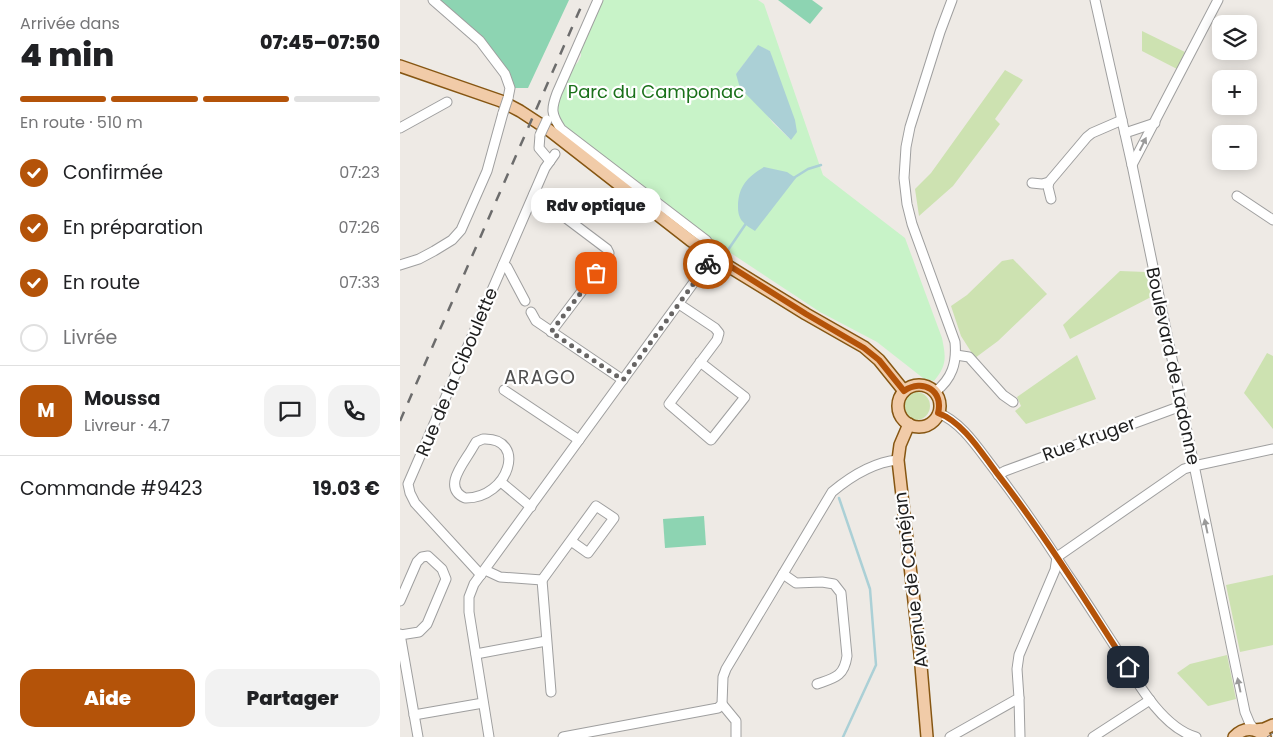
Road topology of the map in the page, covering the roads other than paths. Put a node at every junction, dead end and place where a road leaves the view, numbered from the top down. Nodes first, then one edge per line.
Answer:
1 (433, 0) edge
2 (598, 0) edge
3 (952, 0) edge
4 (1095, 0) edge
5 (1218, 0) edge
6 (400, 66) edge
7 (447, 102) dead end
8 (550, 118) junction
9 (1122, 120) junction
10 (1155, 123) junction
11 (400, 128) edge
12 (1125, 133) junction
13 (1132, 165) junction
14 (1049, 182) junction
15 (1032, 183) dead end
16 (534, 194) junction
17 (1236, 196) dead end
18 (1052, 199) dead end
19 (1273, 220) edge
20 (714, 256) junction
21 (400, 265) edge
22 (503, 265) junction
23 (525, 301) dead end
24 (679, 304) junction
25 (531, 312) dead end
26 (551, 332) junction
27 (956, 355) junction
28 (700, 362) junction
29 (623, 380) junction
30 (504, 390) dead end
31 (904, 391) junction
32 (935, 392) junction
33 (1013, 402) dead end
34 (1181, 406) junction
35 (938, 413) junction
36 (909, 424) junction
37 (579, 440) junction
38 (1273, 449) edge
39 (898, 460) junction
40 (1194, 466) junction
41 (998, 475) junction
42 (501, 482) junction
43 (530, 507) junction
44 (571, 541) junction
45 (1057, 557) junction
46 (483, 572) junction
47 (783, 574) junction
48 (542, 580) junction
49 (400, 601) edge
50 (400, 635) edge
51 (546, 641) junction
52 (476, 654) junction
53 (817, 684) dead end
54 (550, 692) dead end
55 (1019, 698) junction
56 (1150, 700) junction
57 (483, 702) junction
58 (722, 704) junction
59 (414, 715) junction
60 (1273, 725) edge
61 (1255, 730) junction
62 (1232, 736) edge
63 (418, 737) edge
64 (489, 737) edge
65 (563, 737) edge
66 (736, 737) edge
67 (927, 737) edge
68 (950, 737) edge
69 (1020, 737) edge
70 (1093, 737) edge
71 (1196, 737) edge
72 (1265, 737) edge

1 - 21 street, bridge
2 - 8 street
3 - 27 street
4 - 9 street, Boulevard de Ladonne
5 - 10 street
6 - 20 main road
7 - 11 street
8 - 16 street, Rue de la Ciboulette, bridge
8 - 20 street
9 - 12 street, Boulevard de Ladonne
9 - 14 street
10 - 12 street
13 -> 10 street
12 - 13 street, Boulevard de Ladonne
13 - 34 street, Boulevard de Ladonne
14 - 15 street
14 - 18 street
16 - 22 street, Rue de la Ciboulette
16 - 26 street
17 - 19 street
20 - 24 street
20 - 31 main road
22 - 23 street
22 - 46 street, Rue de la Ciboulette
24 - 28 street
24 - 29 street
25 - 26 street
26 - 29 street
27 - 32 street
27 - 33 street
28 - 28 street
29 - 37 street
30 - 37 street
31 - 32 main road
31 - 36 main road
32 - 35 main road
34 - 40 street, Boulevard de Ladonne
34 - 41 street, Rue Kruger
35 - 36 main road
35 - 41 street
36 - 39 main road, Avenue de Canéjan
37 - 43 street
38 - 40 street
39 - 47 street
39 - 67 main road, Avenue de Canéjan
40 - 45 street
61 -> 40 street, Boulevard de Ladonne
41 - 45 street
42 - 42 street
42 - 43 street
43 - 46 street
44 - 44 street
44 - 48 street
45 - 55 street
45 - 56 street
46 - 48 street
46 - 52 street
47 - 53 street
47 - 58 street
48 - 51 street
49 - 50 street
50 - 59 street
51 - 52 street
51 - 54 street
52 - 57 street
55 - 68 street
55 - 69 street
56 - 70 street
56 - 71 street
57 - 59 street
57 - 64 street
58 - 65 street
58 - 66 street
59 - 63 street
60 - 61 main road
61 - 62 main road
61 - 72 main road

